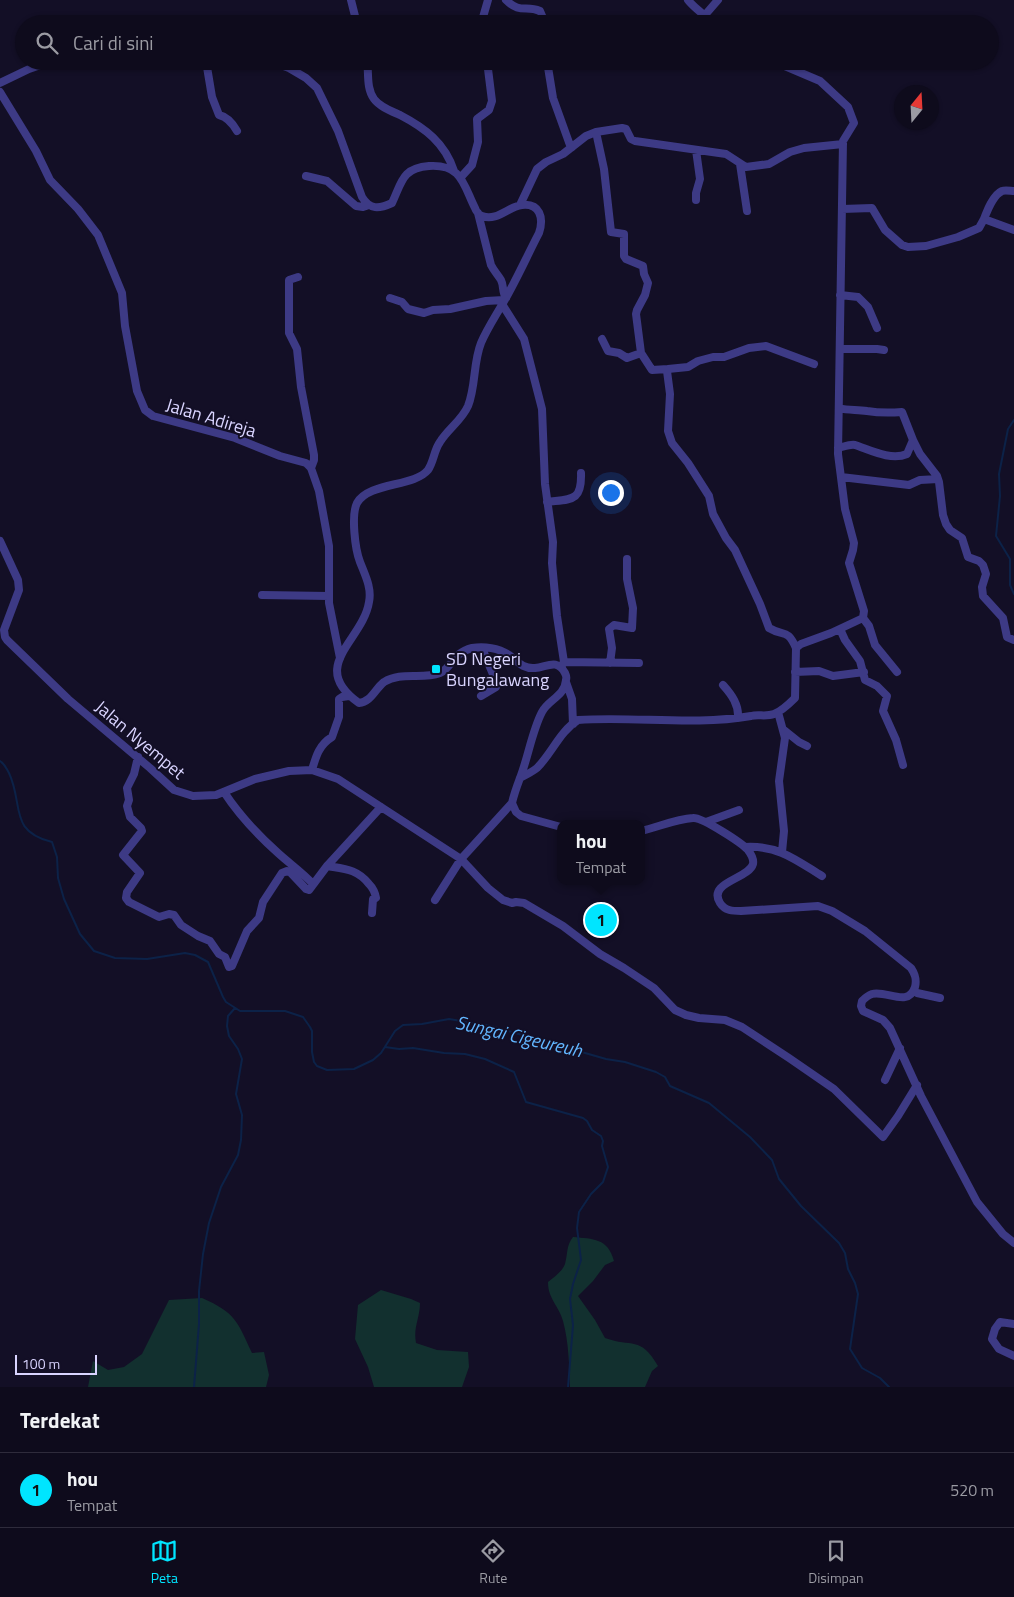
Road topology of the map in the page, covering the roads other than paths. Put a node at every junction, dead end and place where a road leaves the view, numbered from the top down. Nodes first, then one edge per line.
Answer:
1 (351, 0) edge
2 (488, 0) edge
3 (506, 0) edge
4 (688, 0) edge
5 (718, 0) edge
6 (355, 15) edge
7 (484, 15) edge
8 (541, 15) edge
9 (705, 15) joint
10 (27, 70) edge
11 (208, 70) edge
12 (292, 70) edge
13 (367, 70) edge
14 (487, 70) edge
15 (548, 70) edge
16 (794, 70) edge
17 (0, 83) edge
18 (0, 92) edge
19 (237, 132) dead end
20 (596, 132) junction
21 (843, 144) junction
22 (570, 148) junction
23 (696, 150) junction
24 (740, 164) junction
25 (454, 171) junction
26 (306, 176) dead end
27 (461, 177) junction
28 (1014, 191) edge
29 (696, 200) dead end
30 (369, 205) junction
31 (520, 205) junction
32 (842, 209) junction
33 (747, 211) dead end
34 (478, 213) junction
35 (984, 219) junction
36 (1014, 230) edge
37 (298, 277) dead end
38 (840, 295) junction
39 (390, 298) dead end
40 (504, 301) junction
41 (877, 328) dead end
42 (602, 339) dead end
43 (840, 349) junction
44 (884, 350) dead end
45 (641, 353) junction
46 (814, 364) dead end
47 (668, 369) junction
48 (839, 408) junction
49 (913, 440) junction
50 (838, 448) junction
51 (311, 468) junction
52 (581, 474) dead end
53 (841, 477) junction
54 (938, 479) junction
55 (548, 502) junction
56 (0, 541) edge
57 (627, 559) dead end
58 (262, 595) dead end
59 (329, 596) junction
60 (862, 618) junction
61 (840, 628) junction
62 (1014, 640) edge
63 (482, 648) junction
64 (796, 648) junction
65 (340, 658) junction
66 (610, 663) junction
67 (639, 663) dead end
68 (563, 664) junction
69 (795, 672) junction
70 (864, 672) junction
71 (897, 672) dead end
72 (566, 682) junction
73 (723, 685) dead end
74 (349, 696) junction
75 (481, 696) dead end
76 (778, 712) junction
77 (738, 718) junction
78 (573, 724) junction
79 (784, 730) junction
80 (807, 746) dead end
81 (138, 757) junction
82 (903, 765) dead end
83 (312, 770) junction
84 (520, 778) junction
85 (224, 792) junction
86 (512, 803) junction
87 (381, 807) junction
88 (739, 810) dead end
89 (706, 822) junction
90 (557, 826) edge
91 (645, 830) edge
92 (745, 847) junction
93 (782, 852) junction
94 (461, 859) junction
95 (327, 866) junction
96 (822, 876) dead end
97 (313, 884) junction
98 (435, 900) dead end
99 (372, 913) dead end
100 (914, 990) junction
101 (940, 998) dead end
102 (900, 1048) junction
103 (885, 1080) dead end
104 (917, 1085) junction
105 (1014, 1243) edge
106 (1014, 1324) edge
107 (1014, 1356) edge

1 - 6 street
2 - 7 street
3 - 8 street
4 - 9 street
5 - 9 street
10 - 17 street
11 - 19 street
12 - 30 street
13 - 25 street
14 - 27 street
15 - 22 street
16 - 21 street
18 - 51 street, Jalan Adireja
20 - 22 street
20 - 23 street
20 - 45 street
21 - 24 street
21 - 32 street
22 - 31 street
23 - 24 street
23 - 29 street
24 - 33 street
25 - 27 street
25 - 30 street
26 - 30 street
27 - 34 street
28 - 35 street
31 - 34 street
31 - 40 street
32 - 35 street
32 - 38 street
34 - 40 street
35 - 36 street
37 - 51 street
38 - 41 street
38 - 43 street
39 - 40 street
40 - 55 street
40 - 65 street
42 - 45 street
43 - 44 street
43 - 48 street
45 - 47 street
46 - 47 street
47 - 64 street
48 - 49 street
48 - 50 street
49 - 50 street
49 - 54 street
50 - 53 street
51 - 59 street
52 - 55 street
53 - 54 street
53 - 60 street
54 - 62 street
55 - 68 street
56 - 81 street, Jalan Nyempet
57 - 66 street
58 - 59 street
59 - 65 street
60 - 61 street
60 - 71 street
61 - 64 street
61 - 70 street
63 - 68 street
63 - 74 street
63 - 75 street
64 - 69 street
65 - 74 street
66 - 67 street
66 - 68 street
68 - 72 street
69 - 70 street
69 - 76 street
70 - 82 street
72 - 78 street
72 - 84 street
73 - 77 street
74 - 83 street
76 - 77 street
76 - 79 street
77 - 78 street
78 - 84 street
79 - 80 street
79 - 93 street
81 - 85 street, Jalan Nyempet
81 - 97 street
83 - 85 street, Jalan Nyempet
83 - 87 street, Jalan Nyempet
84 - 86 street
85 - 97 street
86 - 90 street
86 - 94 street
87 - 94 street, Jalan Nyempet
87 - 95 street
88 - 89 street
89 - 91 street
89 - 92 street
92 - 93 street
92 - 100 street
93 - 96 street
94 - 98 street
94 - 104 street, Jalan Nyempet
95 - 97 street
95 - 99 street
100 - 101 street
100 - 102 street
102 - 103 street
102 - 104 street
104 - 105 street
106 - 107 street

